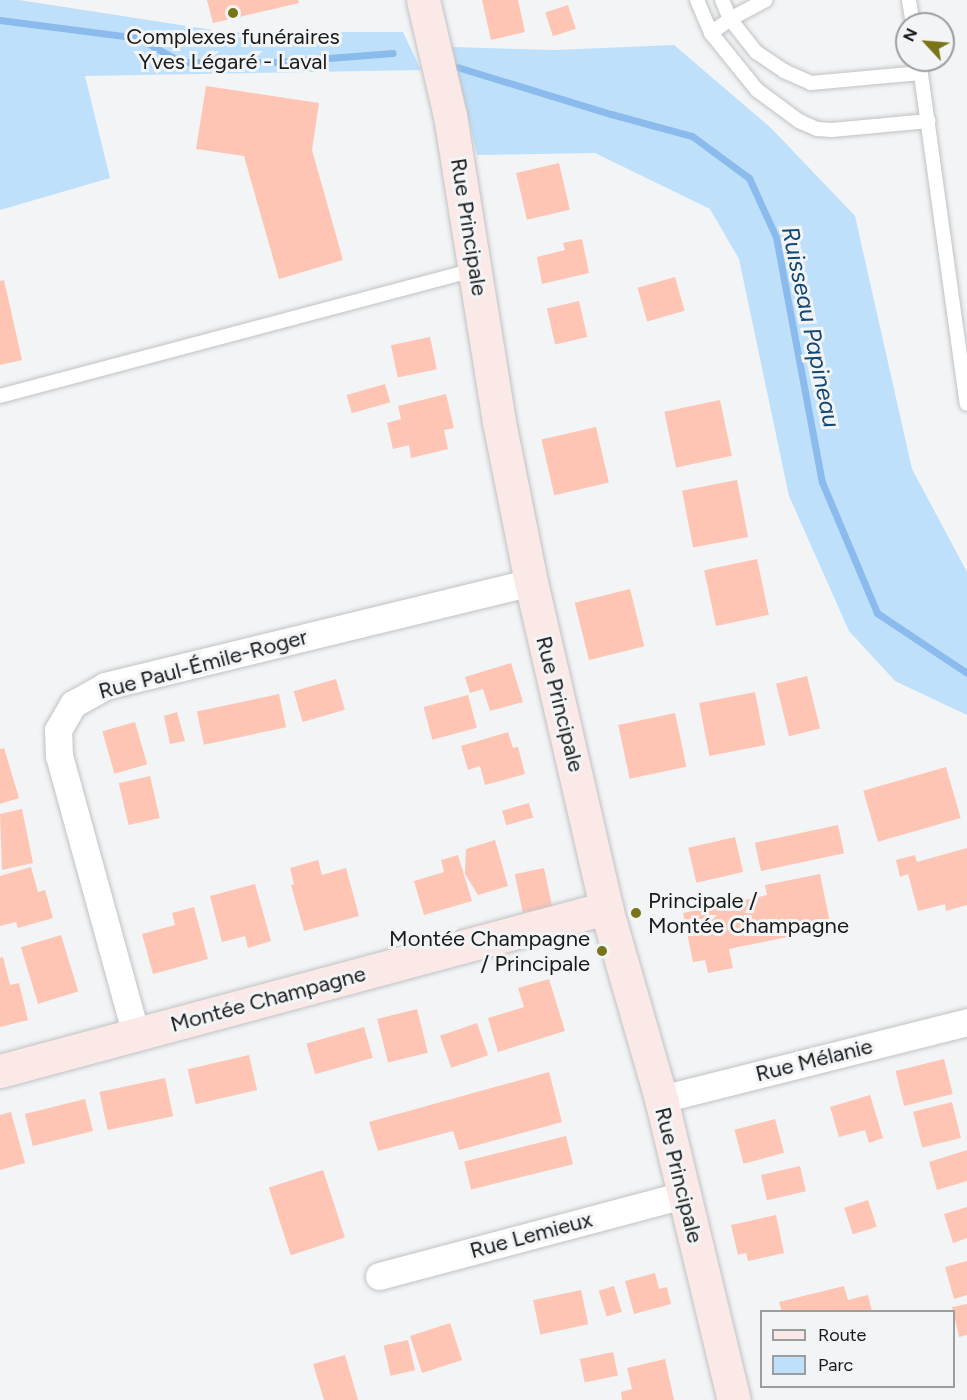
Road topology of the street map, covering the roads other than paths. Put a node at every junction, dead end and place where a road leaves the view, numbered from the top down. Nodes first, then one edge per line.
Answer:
1 (423, 0) edge
2 (697, 0) edge
3 (722, 0) edge
4 (765, 0) edge
5 (730, 19) junction
6 (711, 33) junction
7 (895, 71) edge
8 (921, 72) edge
9 (929, 121) junction
10 (476, 269) junction
11 (0, 396) edge
12 (967, 404) edge
13 (531, 582) junction
14 (606, 908) junction
15 (967, 1022) edge
16 (136, 1035) junction
17 (0, 1071) edge
18 (661, 1098) junction
19 (684, 1195) junction
20 (379, 1276) dead end
21 (734, 1400) edge

1 - 10 street, Rue Principale
2 - 6 lane
3 - 5 lane
4 - 5 lane
5 - 6 lane
5 - 7 lane
6 - 9 lane
8 - 9 lane
9 - 12 lane
10 - 11 lane
10 - 13 street, Rue Principale
13 - 14 street, Rue Principale
13 - 16 street, Rue Paul-Émile-Roger
14 - 16 street, Montée Champagne
14 - 18 street, Rue Principale
15 - 18 street, Rue Mélanie
16 - 17 street, Montée Champagne
18 - 19 street, Rue Principale
19 - 20 street, Rue Lemieux
19 - 21 street, Rue Principale

